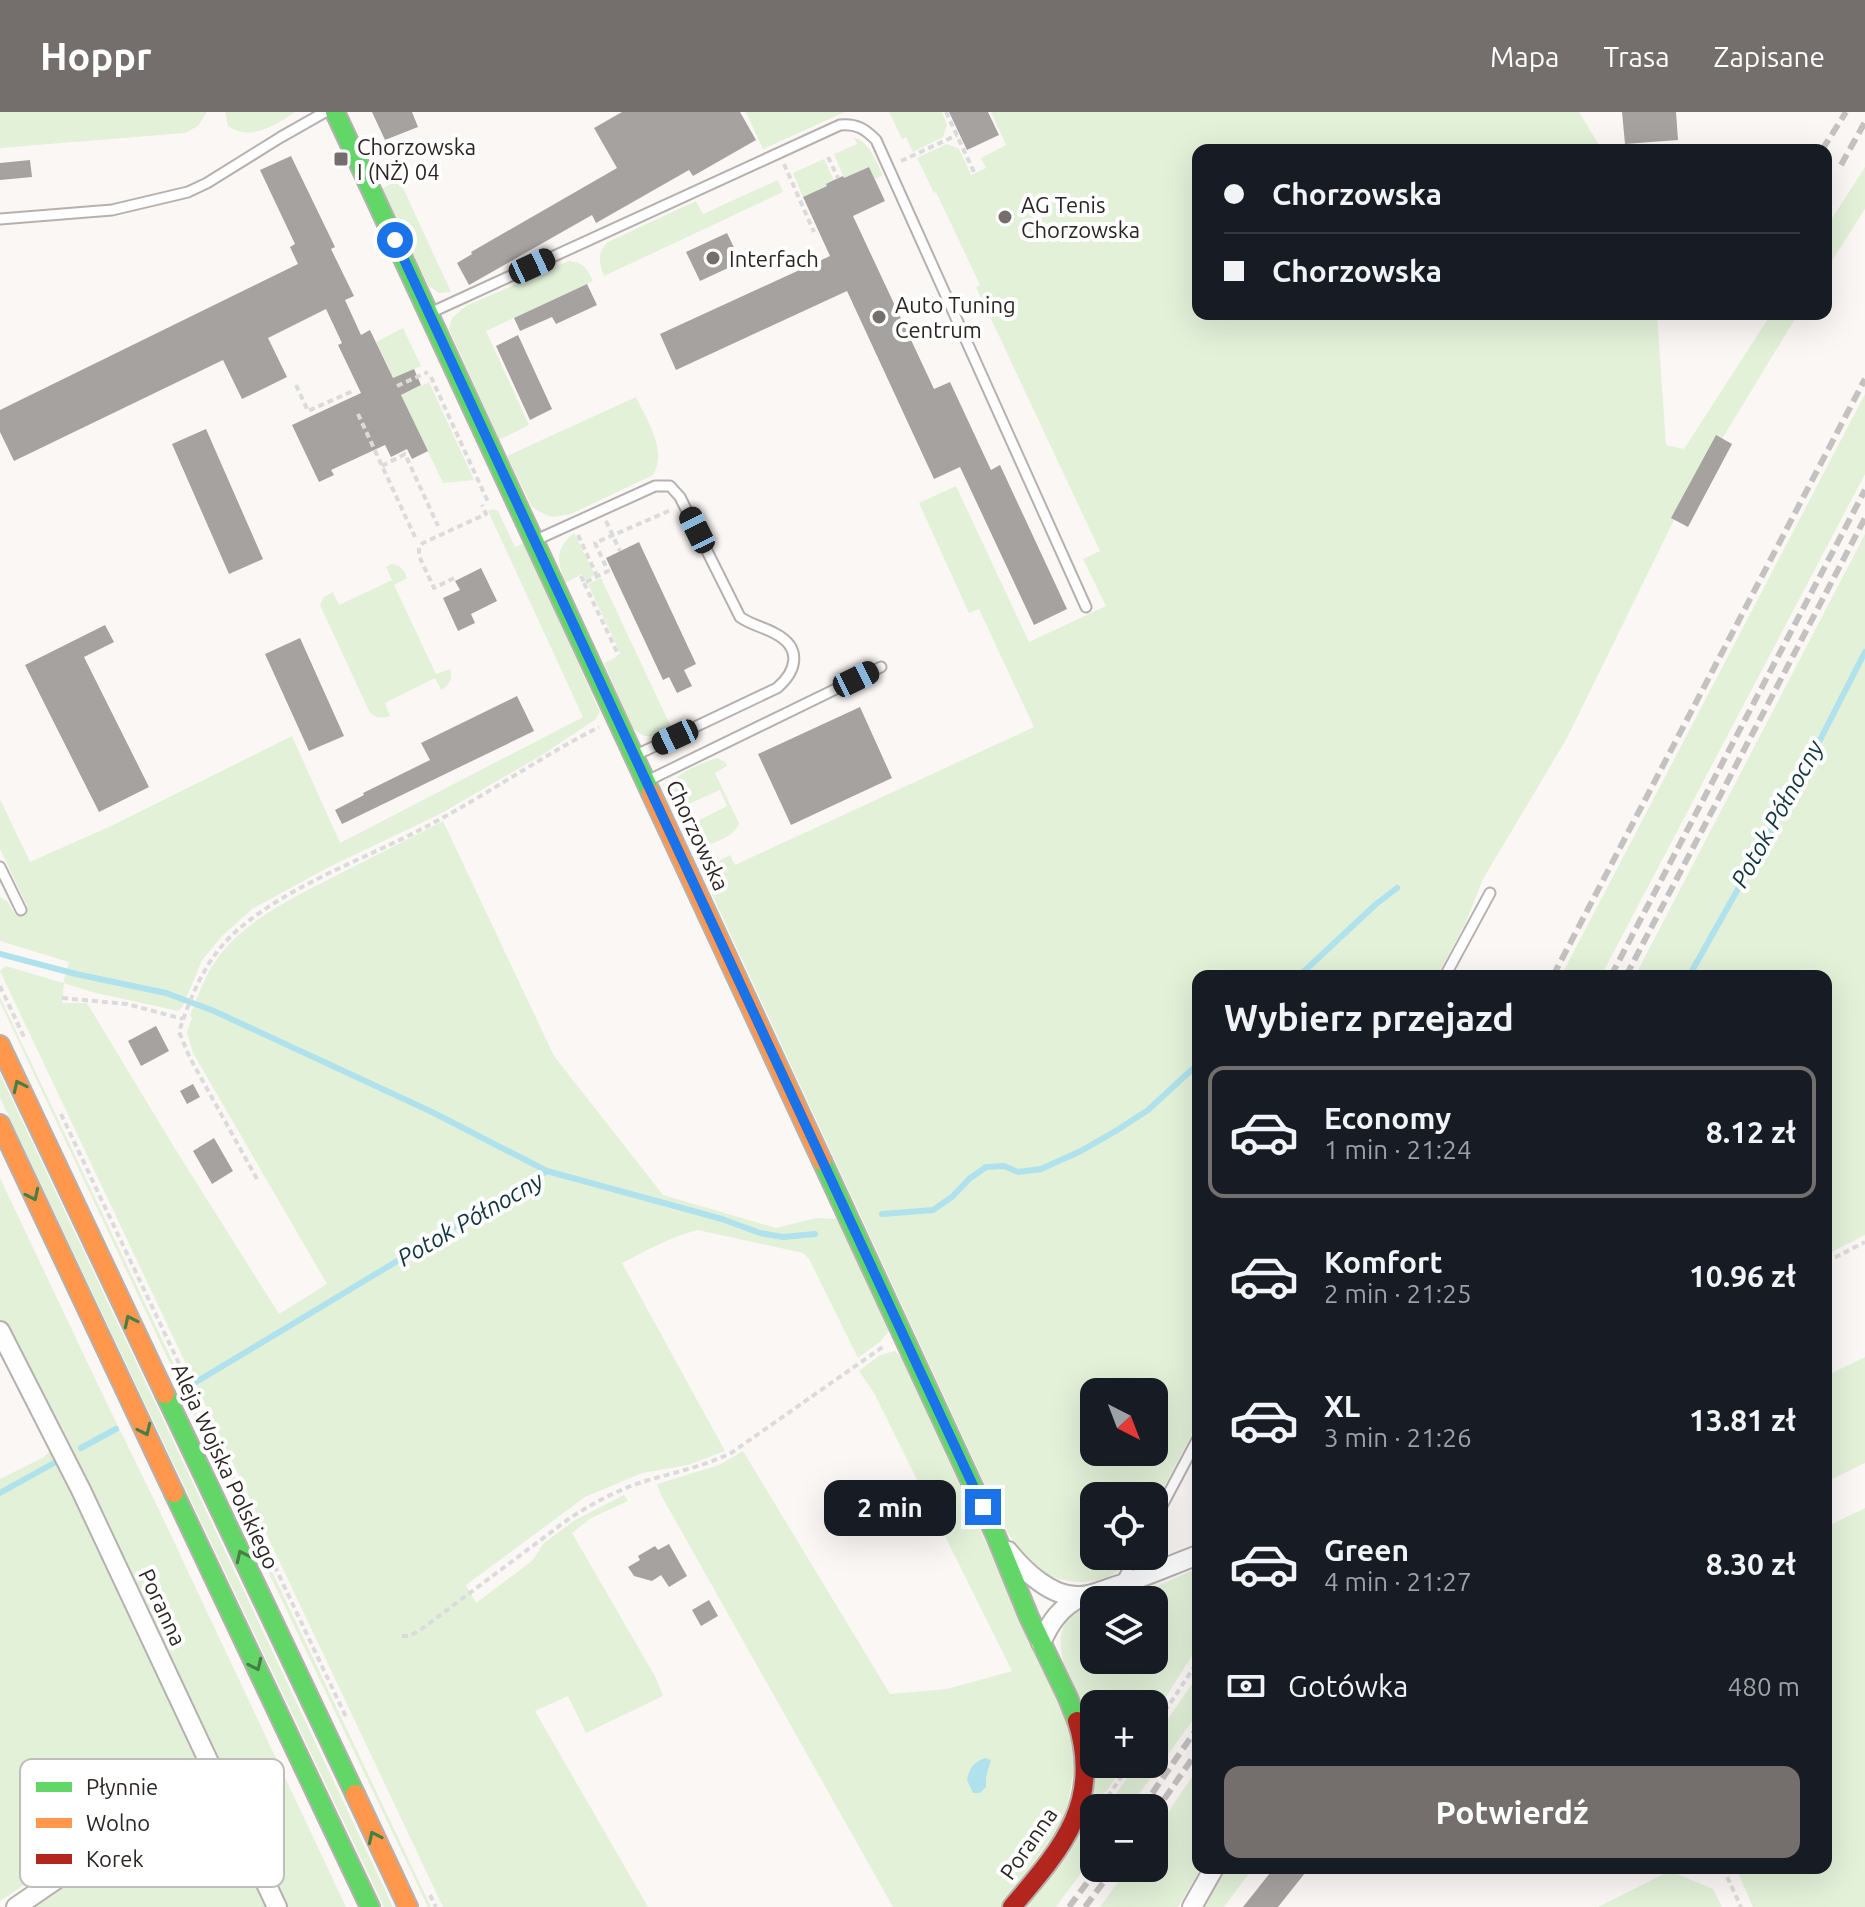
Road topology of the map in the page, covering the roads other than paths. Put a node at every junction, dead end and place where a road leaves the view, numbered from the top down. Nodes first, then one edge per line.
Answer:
1 (325, 112) edge
2 (335, 112) edge
3 (0, 219) edge
4 (429, 314) junction
5 (534, 540) junction
6 (1086, 607) dead end
7 (881, 667) dead end
8 (635, 756) junction
9 (646, 781) junction
10 (0, 867) edge
11 (3, 880) edge
12 (1490, 893) dead end
13 (21, 910) dead end
14 (1448, 970) edge
15 (0, 1045) edge
16 (0, 1124) edge
17 (0, 1331) edge
18 (1192, 1449) edge
19 (1168, 1495) edge
20 (996, 1536) junction
21 (1192, 1557) edge
22 (1128, 1570) edge
23 (1119, 1586) joint
24 (1080, 1597) edge
25 (1080, 1598) edge
26 (1041, 1643) junction
27 (208, 1759) edge
28 (1211, 1874) edge
29 (45, 1887) edge
30 (268, 1887) edge
31 (16, 1907) edge
32 (277, 1907) edge
33 (370, 1907) edge
34 (408, 1907) edge
35 (1012, 1907) edge
36 (1192, 1907) edge

1 - 3 lane
2 - 4 street, Chorzowska
4 - 5 street, Chorzowska
4 - 6 lane
5 - 8 street, Chorzowska
5 - 8 lane
7 - 9 lane
8 - 9 street, Chorzowska
9 - 20 street, Chorzowska
10 - 11 lane
11 - 13 lane
12 - 14 lane
34 -> 15 street, Aleja Wojska Polskiego
16 -> 33 street
17 - 27 street, Poranna
18 - 19 lane
20 - 24 street
20 - 26 street, Poranna
21 - 23 street
22 - 23 lane
25 - 26 street
26 - 35 street, Poranna
28 - 36 street
29 - 31 street
30 - 32 street, Poranna

